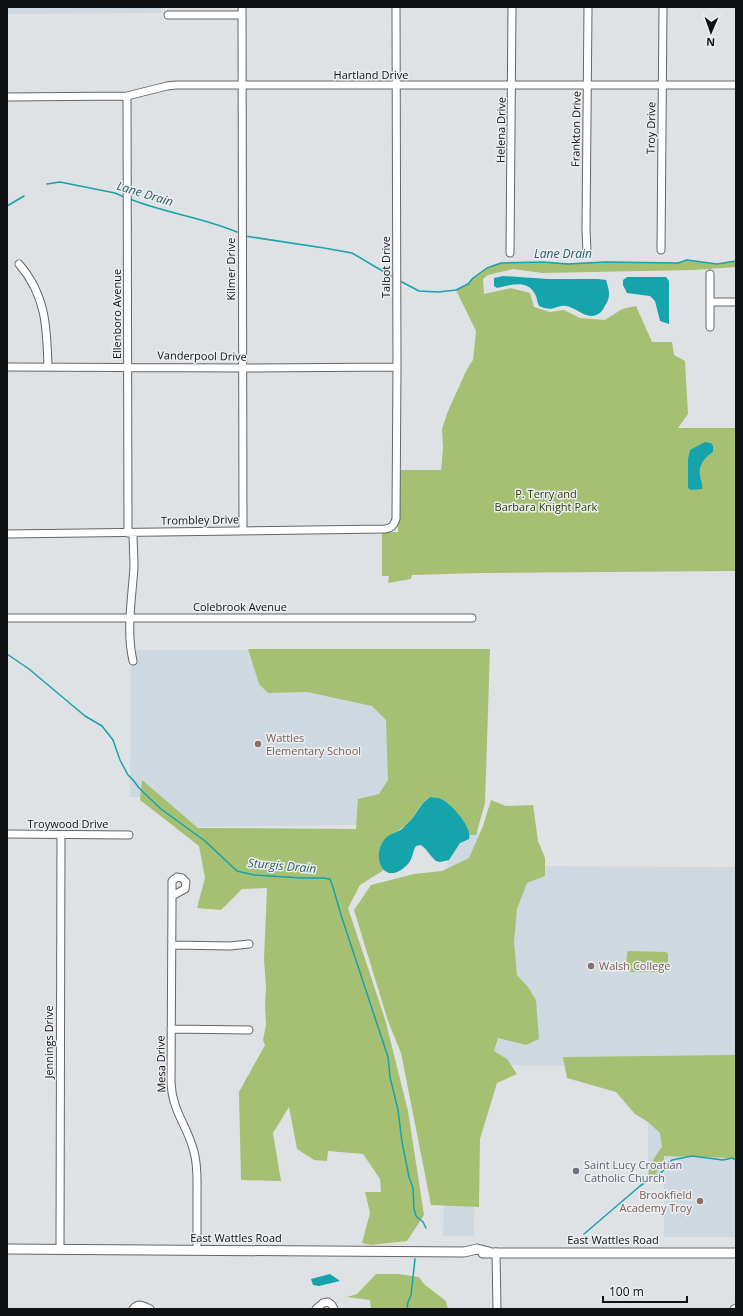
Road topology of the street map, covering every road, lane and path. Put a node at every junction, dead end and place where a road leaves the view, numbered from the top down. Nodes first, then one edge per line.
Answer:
1 (242, 7) edge
2 (396, 7) edge
3 (512, 7) edge
4 (588, 7) edge
5 (663, 7) edge
6 (168, 15) dead end
7 (242, 15) junction
8 (588, 85) junction
9 (663, 85) junction
10 (736, 85) edge
11 (242, 86) junction
12 (396, 86) junction
13 (512, 86) junction
14 (127, 96) junction
15 (7, 97) edge
16 (661, 250) dead end
17 (587, 252) dead end
18 (510, 253) dead end
19 (19, 264) dead end
20 (710, 274) dead end
21 (710, 302) junction
22 (736, 302) edge
23 (710, 327) dead end
24 (7, 366) edge
25 (48, 367) junction
26 (128, 367) junction
27 (397, 367) junction
28 (242, 368) junction
29 (392, 526) joint
30 (243, 530) junction
31 (131, 533) junction
32 (7, 534) edge
33 (7, 618) edge
34 (130, 618) junction
35 (472, 618) dead end
36 (133, 661) dead end
37 (7, 834) edge
38 (61, 835) junction
39 (129, 835) dead end
40 (172, 896) dead end
41 (249, 944) dead end
42 (172, 945) junction
43 (171, 1029) junction
44 (249, 1030) dead end
45 (7, 1249) edge
46 (60, 1249) junction
47 (197, 1250) junction
48 (493, 1252) junction
49 (736, 1253) edge
50 (133, 1309) edge
51 (150, 1309) edge
52 (316, 1309) edge
53 (334, 1309) edge
54 (497, 1309) edge

1 - 7 street, Kilmer Drive
2 - 12 street, Talbot Drive
3 - 13 street, Helena Drive
4 - 8 street, Frankton Drive
5 - 9 street, Troy Drive
6 - 7 street
7 - 11 street, Kilmer Drive
8 - 9 street, Hartland Drive
8 - 13 street, Hartland Drive
8 - 17 street, Frankton Drive
9 - 10 street, Hartland Drive
9 - 16 street, Troy Drive
11 - 12 street, Hartland Drive
11 - 14 street, Hartland Drive
11 - 28 street, Kilmer Drive
12 - 13 street, Hartland Drive
12 - 27 street, Talbot Drive
13 - 18 street, Helena Drive
14 - 15 street, Hartland Drive
14 - 26 street, Ellenboro Avenue
19 - 25 street
20 - 21 street
21 - 22 street
21 - 23 street
24 - 25 street, Vanderpool Drive
25 - 26 street, Vanderpool Drive
26 - 28 street, Vanderpool Drive
26 - 31 street, Ellenboro Avenue
27 - 28 street, Vanderpool Drive
27 - 29 street, Talbot Drive
28 - 30 street, Kilmer Drive
29 - 30 street, Trombley Drive
30 - 31 street, Trombley Drive
31 - 32 street, Trombley Drive
31 - 34 street, Ellenboro Avenue
33 - 34 street, Colebrook Avenue
34 - 35 street, Colebrook Avenue
34 - 36 street, Ellenboro Avenue
37 - 38 street, Troywood Drive
38 - 39 street, Troywood Drive
38 - 46 street, Jennings Drive
40 - 42 street, Mesa Drive
41 - 42 street
42 - 43 street, Mesa Drive
43 - 44 street
43 - 47 street, Mesa Drive
45 - 46 main road, East Wattles Road
46 - 47 main road, East Wattles Road
47 - 48 main road, East Wattles Road
48 - 49 main road, East Wattles Road
48 - 54 street
50 - 51 street
52 - 53 street

